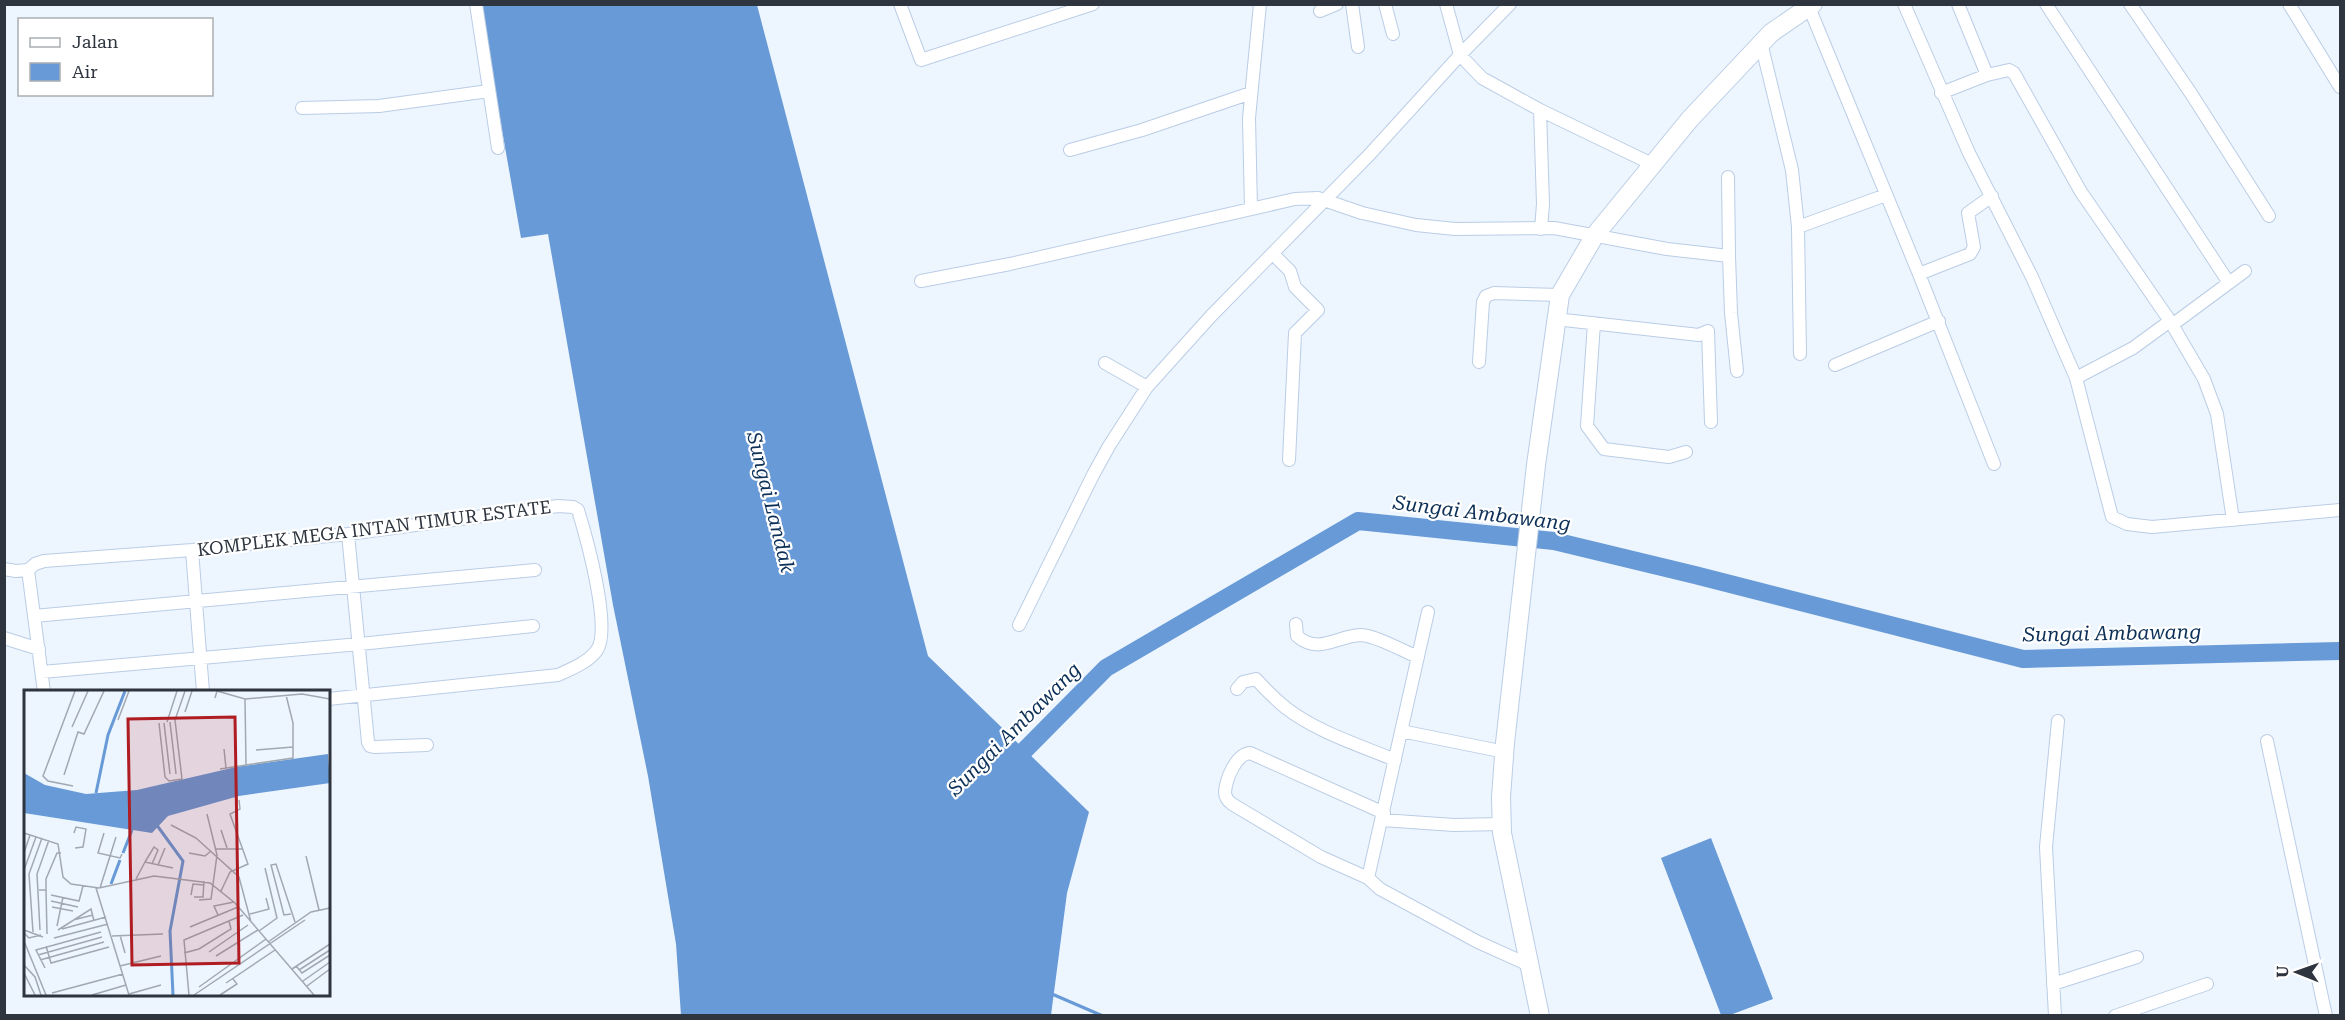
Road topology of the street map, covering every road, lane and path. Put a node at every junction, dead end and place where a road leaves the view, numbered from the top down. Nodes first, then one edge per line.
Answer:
1 (476, 4) edge
2 (900, 4) edge
3 (1093, 4) edge
4 (1260, 4) edge
5 (1337, 4) edge
6 (1352, 4) edge
7 (1385, 4) edge
8 (1446, 4) edge
9 (1510, 4) edge
10 (1904, 4) edge
11 (1958, 4) edge
12 (2046, 4) edge
13 (2130, 4) edge
14 (2289, 4) edge
15 (1811, 6) edge
16 (1320, 11) dead end
17 (1393, 34) dead end
18 (1761, 43) junction
19 (1359, 47) dead end
20 (1460, 55) junction
21 (1987, 75) junction
22 (2340, 87) edge
23 (489, 91) junction
24 (1251, 93) junction
25 (1941, 93) junction
26 (302, 108) dead end
27 (1540, 110) junction
28 (498, 148) dead end
29 (1070, 150) dead end
30 (1652, 164) junction
31 (1728, 177) dead end
32 (1886, 195) junction
33 (1992, 196) junction
34 (1325, 200) junction
35 (1251, 209) junction
36 (2269, 216) dead end
37 (1798, 227) junction
38 (1541, 229) junction
39 (1595, 236) junction
40 (1273, 254) junction
41 (1729, 256) junction
42 (2245, 272) dead end
43 (1920, 274) junction
44 (921, 281) dead end
45 (2229, 283) junction
46 (1560, 295) junction
47 (1556, 319) junction
48 (1939, 321) junction
49 (1594, 323) junction
50 (2171, 323) junction
51 (1800, 354) dead end
52 (1479, 362) dead end
53 (1105, 363) dead end
54 (1835, 365) dead end
55 (1737, 371) dead end
56 (2076, 378) junction
57 (1148, 387) junction
58 (1711, 422) dead end
59 (1686, 452) dead end
60 (1289, 460) dead end
61 (1994, 464) dead end
62 (2340, 510) edge
63 (2233, 520) junction
64 (348, 534) junction
65 (192, 550) junction
66 (4, 569) edge
67 (28, 570) junction
68 (535, 570) dead end
69 (354, 587) junction
70 (196, 602) junction
71 (1428, 612) dead end
72 (34, 616) junction
73 (1296, 624) dead end
74 (1019, 625) dead end
75 (533, 626) dead end
76 (4, 638) edge
77 (360, 644) junction
78 (39, 649) junction
79 (1418, 657) junction
80 (200, 659) junction
81 (42, 672) junction
82 (1237, 689) dead end
83 (44, 690) edge
84 (203, 690) edge
85 (364, 695) junction
86 (330, 699) edge
87 (2058, 721) dead end
88 (1401, 731) junction
89 (2267, 741) dead end
90 (427, 745) dead end
91 (1505, 752) junction
92 (1395, 760) junction
93 (1383, 817) junction
94 (1502, 825) junction
95 (1368, 878) junction
96 (2137, 957) dead end
97 (1529, 966) junction
98 (2053, 984) junction
99 (2207, 984) dead end
100 (1540, 1016) edge
101 (2055, 1016) edge
102 (2115, 1016) edge
103 (2326, 1016) edge

1 - 23 street
2 - 3 street
4 - 24 street
5 - 16 street
6 - 19 street
7 - 17 street
8 - 20 street
9 - 20 street
10 - 25 street
11 - 21 street
12 - 45 street
13 - 36 street
14 - 22 street
15 - 18 main road
15 - 32 street
18 - 30 main road
18 - 37 street
20 - 27 street
20 - 34 street
21 - 25 street
21 - 50 street
23 - 26 street
23 - 28 street
24 - 29 street
24 - 35 street
25 - 33 street
27 - 30 street
27 - 38 street
30 - 39 main road
31 - 41 street
32 - 37 street
32 - 43 street
33 - 43 street
33 - 56 street
34 - 35 street
34 - 38 street
34 - 40 street
35 - 44 street
37 - 51 street
38 - 39 street
39 - 41 street
39 - 46 main road
40 - 57 street
40 - 60 street
41 - 55 street
42 - 45 street
43 - 48 street
45 - 50 street
46 - 47 main road
46 - 52 street
47 - 49 street
47 - 91 main road
48 - 54 street
48 - 61 street
49 - 58 street
49 - 59 street
50 - 56 street
50 - 63 street
53 - 57 street
56 - 63 street
57 - 74 street
62 - 63 street
64 - 65 street, KOMPLEK MEGA INTAN TIMUR ESTATE
64 - 69 street
64 - 85 street, KOMPLEK MEGA INTAN TIMUR ESTATE
65 - 67 street, KOMPLEK MEGA INTAN TIMUR ESTATE
65 - 70 street
66 - 67 street
67 - 72 street
68 - 69 street
69 - 70 street
69 - 77 street
70 - 72 street
70 - 80 street
71 - 79 street
72 - 78 street
73 - 79 street
75 - 77 street
76 - 78 street
77 - 80 street
77 - 85 street
78 - 81 street
79 - 88 street
80 - 81 street
80 - 84 street
81 - 83 street
82 - 92 street
85 - 86 street
85 - 90 street
87 - 98 street
88 - 91 street
88 - 92 street
89 - 103 street
91 - 94 main road
92 - 93 street
93 - 94 street
93 - 95 street
93 - 95 street
94 - 97 main road
95 - 97 street
96 - 98 street
97 - 100 main road
98 - 101 street
99 - 102 street

